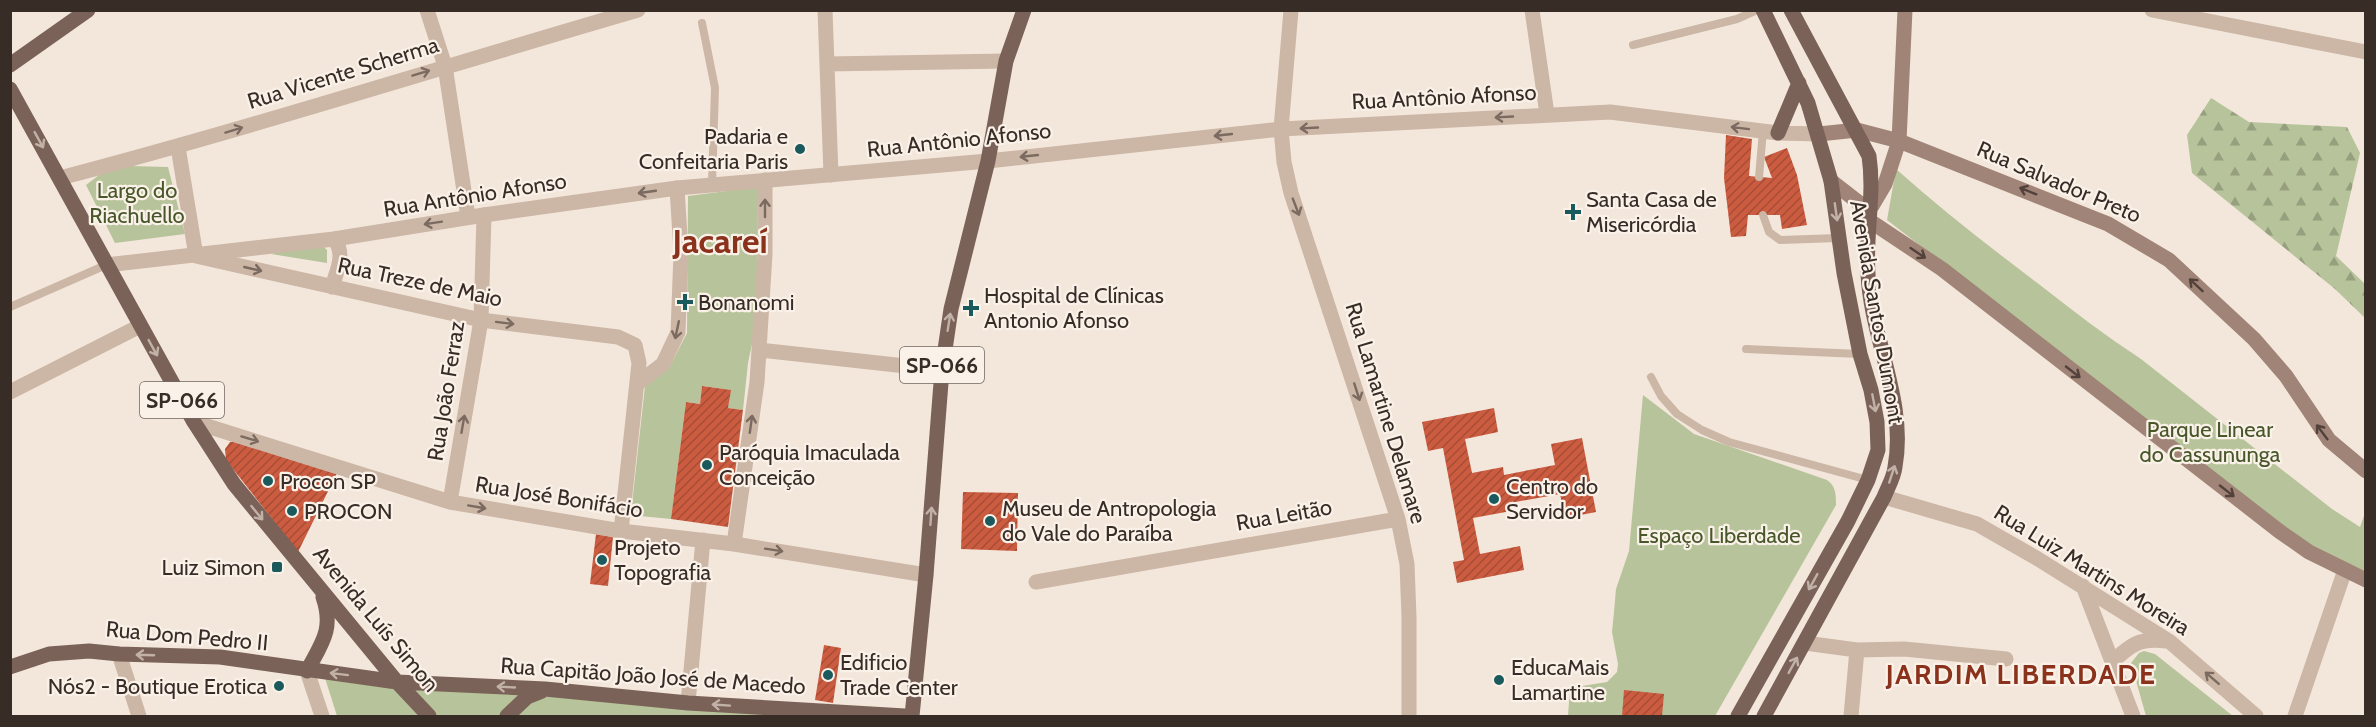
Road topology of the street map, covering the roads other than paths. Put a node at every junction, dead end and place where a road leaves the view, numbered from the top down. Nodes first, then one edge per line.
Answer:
1 (88, 10) edge
2 (427, 10) edge
3 (638, 10) edge
4 (825, 10) edge
5 (1024, 10) edge
6 (1291, 10) edge
7 (1532, 10) edge
8 (1757, 10) edge
9 (1763, 10) edge
10 (1791, 10) edge
11 (1905, 10) edge
12 (2152, 10) edge
13 (702, 23) dead end
14 (1633, 45) dead end
15 (2366, 52) edge
16 (1006, 61) junction
17 (827, 64) junction
18 (10, 65) edge
19 (444, 66) junction
20 (1799, 83) junction
21 (10, 89) edge
22 (1547, 114) junction
23 (1281, 129) junction
24 (1857, 130) junction
25 (1771, 132) junction
26 (1819, 134) junction
27 (1899, 141) junction
28 (178, 147) junction
29 (988, 161) junction
30 (831, 175) junction
31 (1759, 177) dead end
32 (60, 178) junction
33 (765, 180) junction
34 (1832, 181) junction
35 (712, 185) junction
36 (677, 188) junction
37 (1871, 213) junction
38 (484, 215) junction
39 (1763, 215) dead end
40 (468, 218) junction
41 (1839, 238) junction
42 (334, 239) junction
43 (196, 255) junction
44 (106, 265) junction
45 (332, 287) junction
46 (10, 307) edge
47 (481, 320) junction
48 (140, 326) junction
49 (1746, 349) dead end
50 (760, 350) junction
51 (1860, 354) junction
52 (942, 370) junction
53 (1651, 377) dead end
54 (637, 384) junction
55 (10, 392) edge
56 (194, 422) junction
57 (2366, 471) edge
58 (1868, 480) junction
59 (1884, 497) junction
60 (450, 502) junction
61 (1398, 519) junction
62 (621, 531) junction
63 (704, 540) junction
64 (734, 544) junction
65 (2345, 570) junction
66 (926, 574) junction
67 (2366, 580) edge
68 (1036, 582) dead end
69 (2083, 586) junction
70 (320, 589) junction
71 (2169, 641) junction
72 (1805, 643) junction
73 (1857, 650) junction
74 (119, 654) junction
75 (2007, 659) dead end
76 (2113, 662) junction
77 (10, 667) edge
78 (307, 670) junction
79 (397, 682) junction
80 (545, 689) junction
81 (688, 703) junction
82 (139, 717) edge
83 (322, 717) edge
84 (429, 717) edge
85 (507, 717) edge
86 (905, 717) edge
87 (912, 717) edge
88 (1409, 717) edge
89 (1738, 717) edge
90 (1764, 717) edge
91 (1851, 717) edge
92 (2133, 717) edge
93 (2256, 717) edge
94 (2295, 717) edge

1 - 18 main road
2 - 19 street
3 - 19 street, Rua Vicente Scherma
4 - 17 street
5 - 16 main road, SP-066
6 - 23 street, Rua Lamartine Delamare
7 - 22 street
8 - 14 lane
9 - 20 main road, Avenida Santos Dumont
10 - 24 main road, Avenida Santos Dumont
11 - 27 main road
12 - 15 street
13 - 35 lane
16 - 17 street
16 - 29 main road, SP-066
17 - 30 street
28 -> 19 street, Rua Vicente Scherma
19 - 40 street
20 - 25 main road
20 - 26 main road, Avenida Santos Dumont
21 -> 32 main road, Avenida Luís Simon / SP-066
22 -> 23 street, Rua Antônio Afonso
25 -> 22 street, Rua Antônio Afonso
23 -> 29 street, Rua Antônio Afonso
23 -> 61 street, Rua Lamartine Delamare
24 - 26 main road
24 - 27 main road, Rua Salvador Preto
24 - 37 main road, Avenida Santos Dumont
25 - 26 street, Rua Antônio Afonso
25 - 31 lane
26 - 34 main road, Avenida Santos Dumont
27 - 37 main road
57 -> 27 main road, Rua Salvador Preto
28 - 32 street, Rua Vicente Scherma
28 - 43 street
29 - 30 street, Rua Antônio Afonso
52 -> 29 main road, SP-066
30 - 33 street, Rua Antônio Afonso
32 - 44 main road, Avenida Luís Simon / SP-066
33 - 35 street, Rua Antônio Afonso
50 -> 33 street
34 - 37 main road
34 -> 41 main road, Avenida Santos Dumont
35 - 36 street, Rua Antônio Afonso
36 -> 38 street, Rua Antônio Afonso
36 -> 54 street
59 -> 37 main road, Avenida Santos Dumont
37 -> 65 main road
38 - 40 street, Rua Antônio Afonso
38 - 47 street, Rua João Ferraz
39 - 41 lane
40 -> 42 street, Rua Antônio Afonso
41 - 51 main road, Avenida Santos Dumont
42 - 43 street, Rua Antônio Afonso
42 - 45 street
43 - 44 street, Rua Antônio Afonso
43 -> 45 street, Rua Treze de Maio
44 - 46 lane
44 - 48 main road, Avenida Luís Simon / SP-066
45 - 47 street, Rua Treze de Maio
47 -> 54 street, Rua Treze de Maio
60 -> 47 street, Rua João Ferraz
48 - 55 street
48 -> 56 main road, Avenida Luís Simon / SP-066
49 - 51 lane
50 - 52 street
64 -> 50 street
51 -> 58 main road, Avenida Santos Dumont
66 -> 52 main road, SP-066
53 - 58 lane
54 - 62 street
56 -> 60 street, Rua José Bonifácio
56 -> 70 main road, Avenida Luís Simon / SP-066
58 -> 89 main road, Avenida Santos Dumont
59 - 69 street, Rua Luiz Martins Moreira
59 - 72 main road, Avenida Santos Dumont
60 -> 62 street, Rua José Bonifácio
61 - 68 street, Rua Leitão
61 - 88 street, Rua Lamartine Delamare
62 - 63 street, Rua José Bonifácio
63 - 64 street, Rua José Bonifácio
63 - 81 street
64 -> 66 street, Rua José Bonifácio
65 - 67 main road
65 - 94 street
66 - 87 main road, SP-066
69 - 71 street, Rua Luiz Martins Moreira
69 - 76 street
70 - 78 main road
70 - 79 main road, Avenida Luís Simon / SP-066
71 - 76 street
93 -> 71 street, Rua Luiz Martins Moreira
72 - 73 street
90 -> 72 main road, Avenida Santos Dumont
73 - 75 street
73 - 91 street
74 - 77 main road, Rua Dom Pedro II
78 -> 74 main road, Rua Dom Pedro II
74 - 82 street
76 - 92 street
79 -> 78 main road, Rua Dom Pedro II
78 - 83 street
80 -> 79 main road, Rua Capitão João José de Macedo
79 - 84 main road, Avenida Luís Simon / SP-066
80 - 81 main road, Rua Capitão João José de Macedo
80 - 85 main road
86 -> 81 main road, Rua Capitão João José de Macedo

